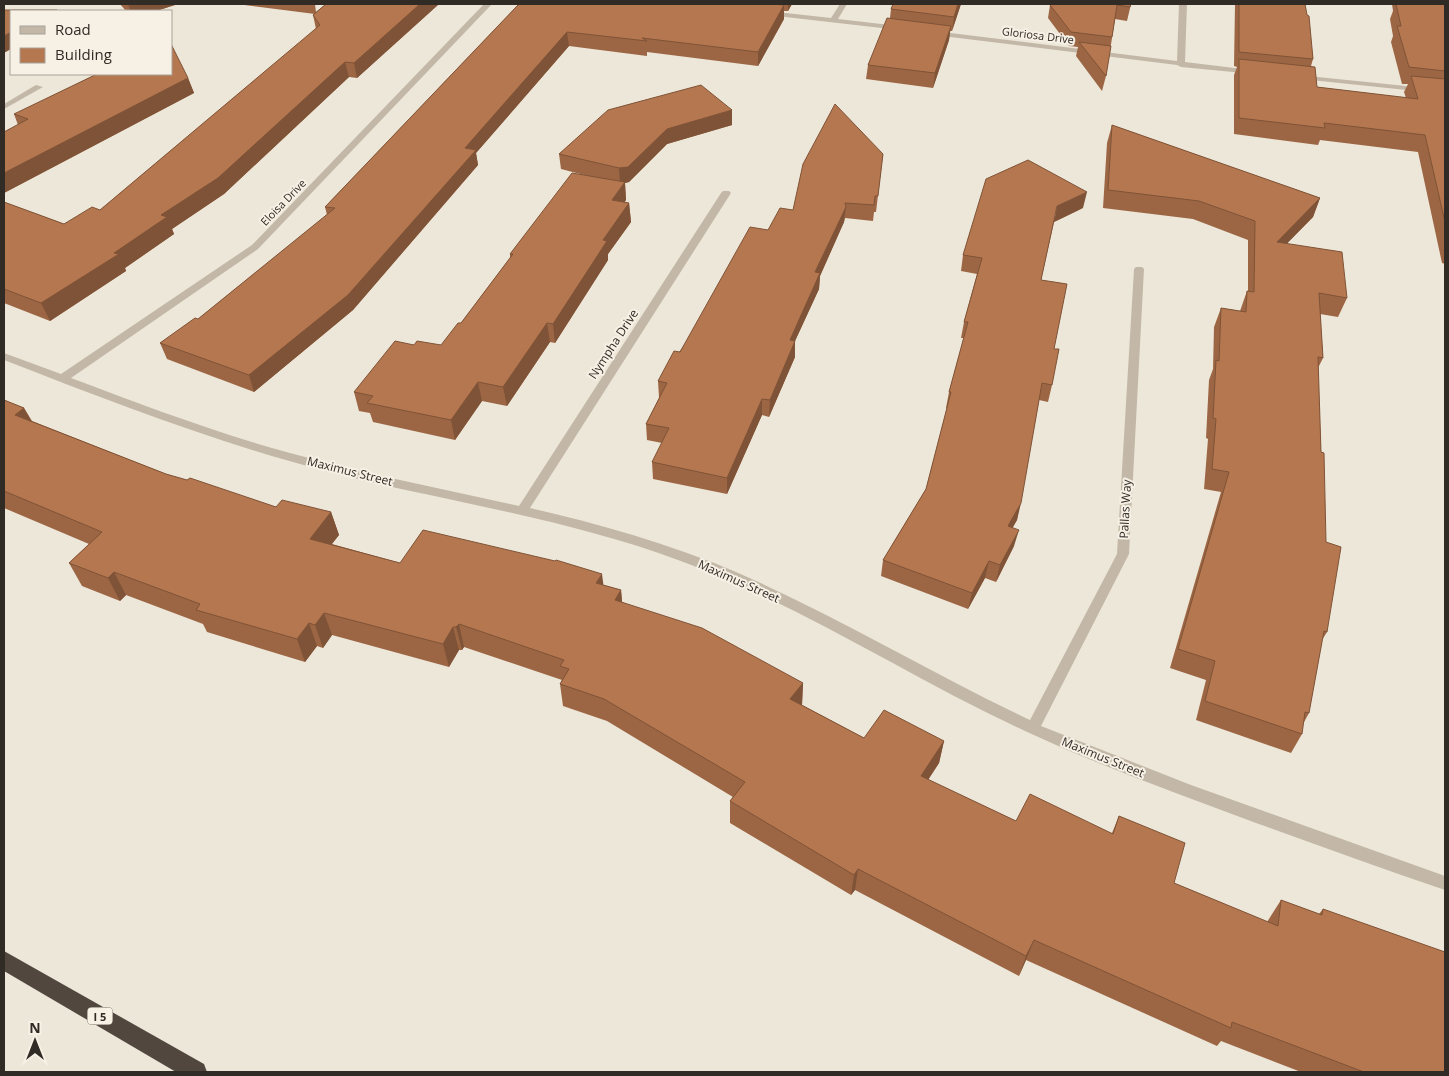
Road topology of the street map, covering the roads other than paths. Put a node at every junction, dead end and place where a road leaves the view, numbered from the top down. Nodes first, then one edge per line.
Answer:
1 (488, 4) edge
2 (843, 4) edge
3 (1183, 4) edge
4 (756, 11) edge
5 (834, 20) junction
6 (904, 29) edge
7 (924, 32) edge
8 (1181, 65) junction
9 (1260, 73) edge
10 (1289, 76) edge
11 (39, 87) dead end
12 (1445, 92) edge
13 (4, 107) edge
14 (726, 193) dead end
15 (1139, 269) dead end
16 (4, 356) edge
17 (62, 378) junction
18 (523, 510) junction
19 (1033, 728) junction
20 (1445, 882) edge
21 (4, 960) edge
22 (196, 1072) edge

1 - 17 street, Eloisa Drive
2 - 5 street
3 - 8 street
4 - 5 street
5 - 6 street
7 - 8 street, Gloriosa Drive
8 - 9 street, Gloriosa Drive
10 - 12 street
11 - 13 street
14 - 18 street, Nympha Drive
15 - 19 street, Pallas Way
16 - 17 street, Maximus Street
17 - 18 street, Maximus Street
18 - 19 street, Maximus Street
19 - 20 street, Maximus Street
21 - 22 highway, I 5

